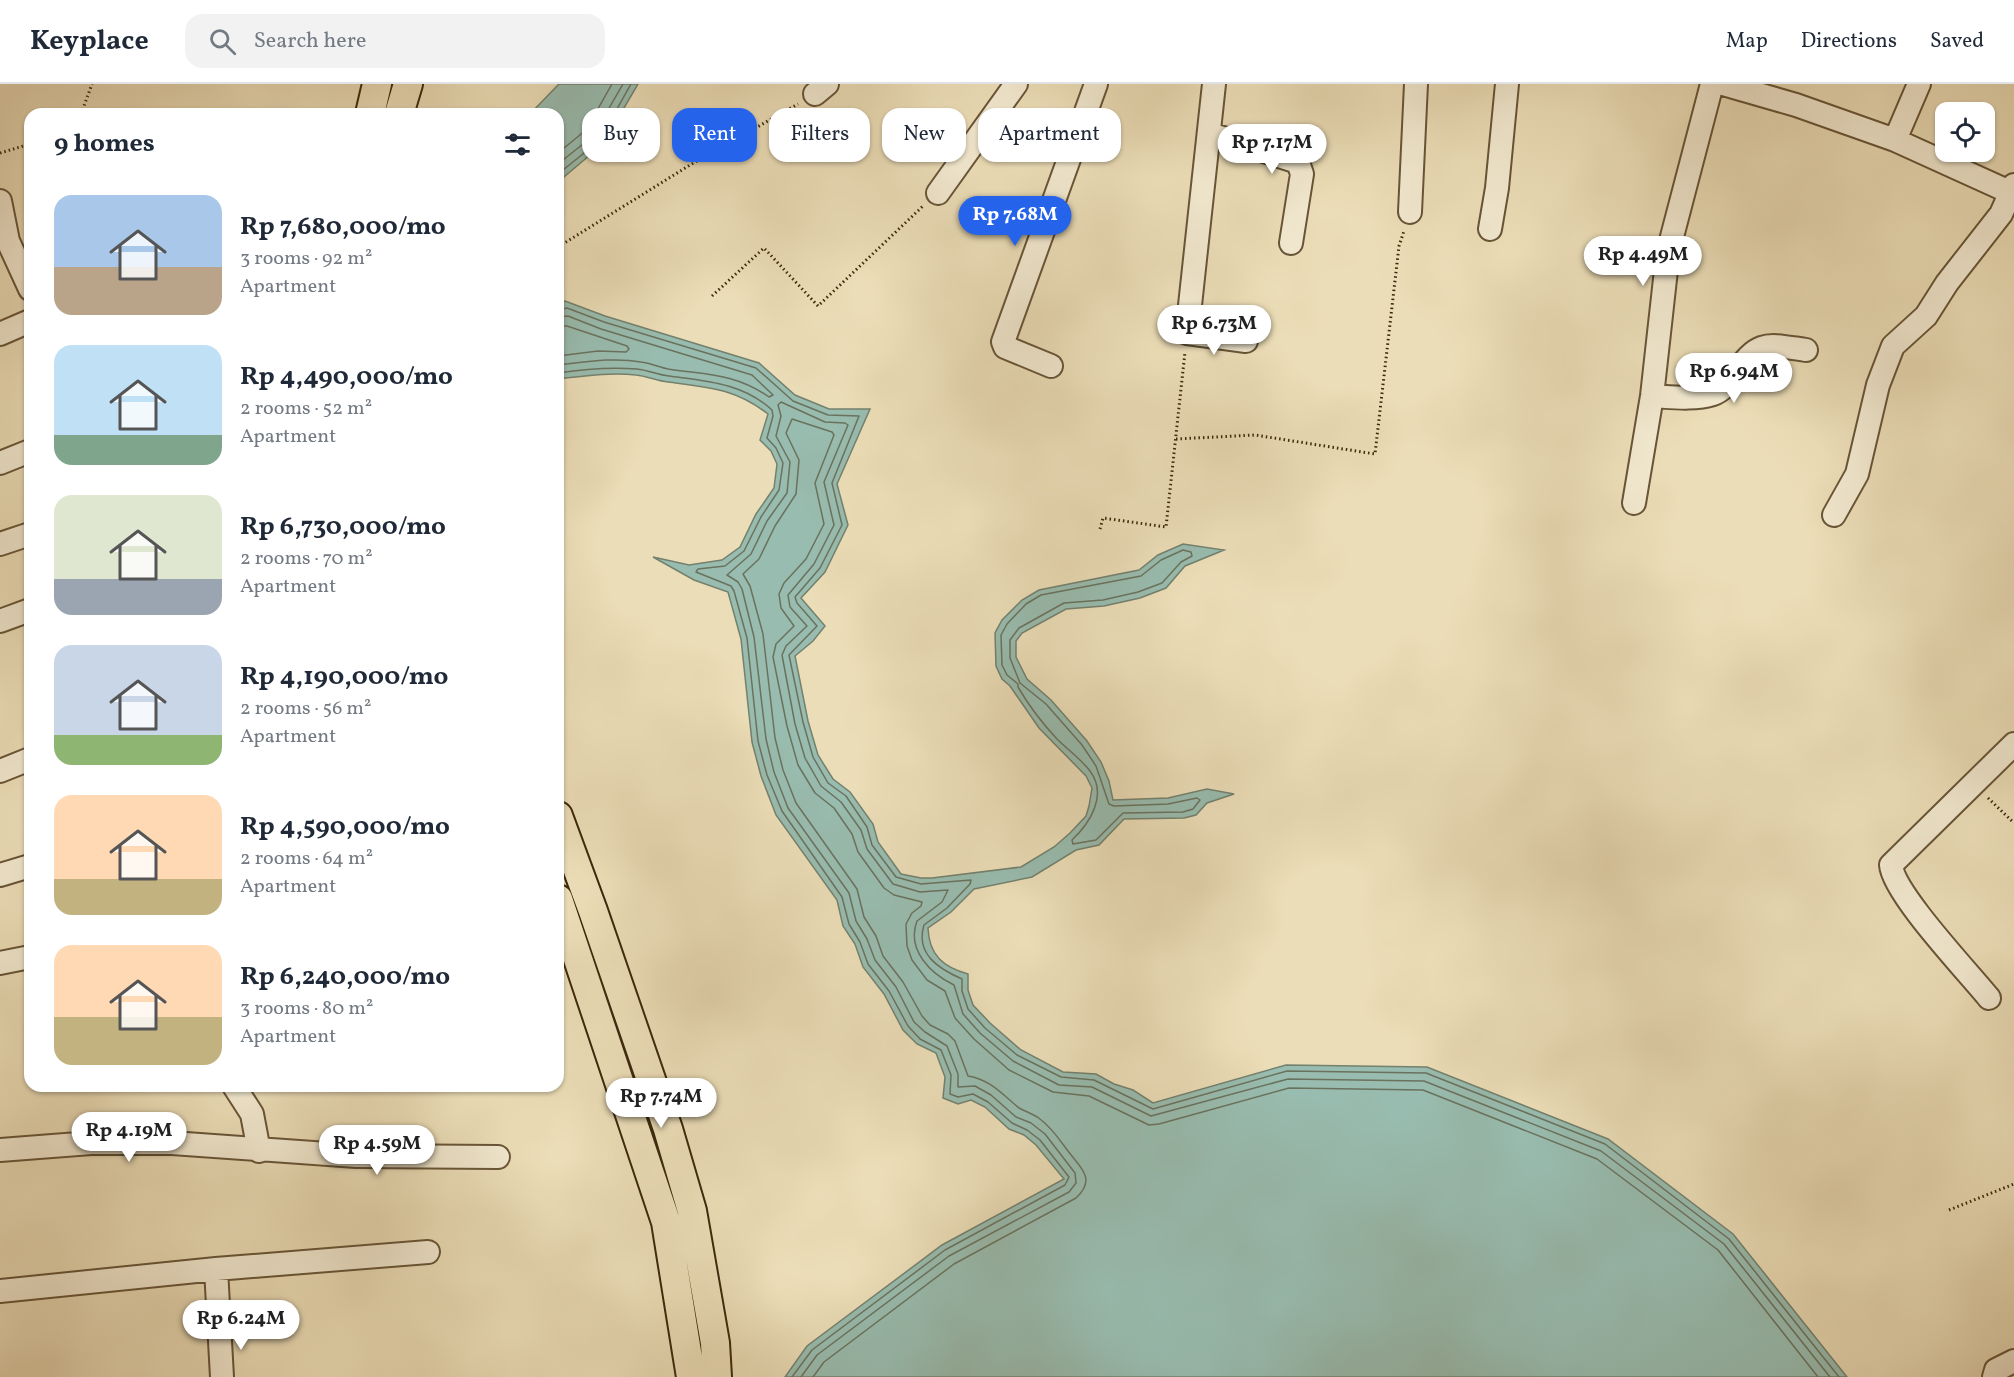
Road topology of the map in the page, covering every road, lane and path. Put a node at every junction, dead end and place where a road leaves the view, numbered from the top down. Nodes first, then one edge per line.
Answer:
1 (92, 84) edge
2 (377, 84) edge
3 (408, 84) edge
4 (1016, 84) edge
5 (1096, 84) edge
6 (1214, 84) edge
7 (1416, 84) edge
8 (1508, 84) edge
9 (1712, 84) edge
10 (1722, 84) edge
11 (1919, 84) edge
12 (821, 89) edge
13 (83, 108) edge
14 (371, 108) edge
15 (401, 108) edge
16 (1210, 134) junction
17 (1895, 140) junction
18 (24, 146) edge
19 (0, 153) edge
20 (2013, 190) edge
21 (938, 193) joint
22 (0, 201) edge
23 (1410, 212) joint
24 (1490, 229) dead end
25 (564, 243) edge
26 (1291, 243) dead end
27 (24, 276) edge
28 (712, 296) dead end
29 (24, 324) edge
30 (1187, 333) junction
31 (0, 334) edge
32 (1246, 341) dead end
33 (1806, 350) dead end
34 (1051, 366) dead end
35 (1652, 396) junction
36 (1176, 439) junction
37 (24, 454) edge
38 (0, 463) edge
39 (1634, 503) dead end
40 (1834, 515) dead end
41 (1100, 529) dead end
42 (24, 536) edge
43 (0, 544) edge
44 (24, 612) edge
45 (0, 621) edge
46 (2014, 744) edge
47 (24, 761) edge
48 (0, 771) edge
49 (1974, 784) junction
50 (2014, 823) edge
51 (564, 833) edge
52 (24, 868) edge
53 (0, 875) edge
54 (564, 917) edge
55 (24, 958) edge
56 (0, 963) edge
57 (1989, 998) dead end
58 (238, 1092) edge
59 (0, 1150) edge
60 (259, 1151) junction
61 (498, 1157) dead end
62 (2014, 1184) edge
63 (1949, 1210) dead end
64 (428, 1252) dead end
65 (216, 1269) junction
66 (0, 1291) edge
67 (2014, 1361) edge
68 (222, 1377) edge
69 (692, 1377) edge
70 (717, 1377) edge
71 (1994, 1377) edge

1 - 13 path
2 - 14 main road
3 - 15 main road
4 - 21 street
5 - 34 street
6 - 16 street
7 - 23 street
8 - 24 street
9 - 35 street
10 - 17 street
11 - 17 street
12 - 25 path
16 - 26 street
16 - 30 street
17 - 20 street
18 - 19 path
20 - 40 street
21 - 28 path
22 - 27 street
23 - 36 path
29 - 31 street
30 - 32 street
30 - 36 path
33 - 35 street
35 - 39 street
36 - 41 path
37 - 38 street
42 - 43 street
44 - 45 street
46 - 49 street
47 - 48 street
49 - 50 path
49 - 57 street
51 - 70 main road
52 - 53 street
54 - 69 main road
55 - 56 street
58 - 60 street
59 - 60 street
60 - 61 street
62 - 63 path
64 - 65 street
65 - 66 street
65 - 68 street
67 - 71 street

